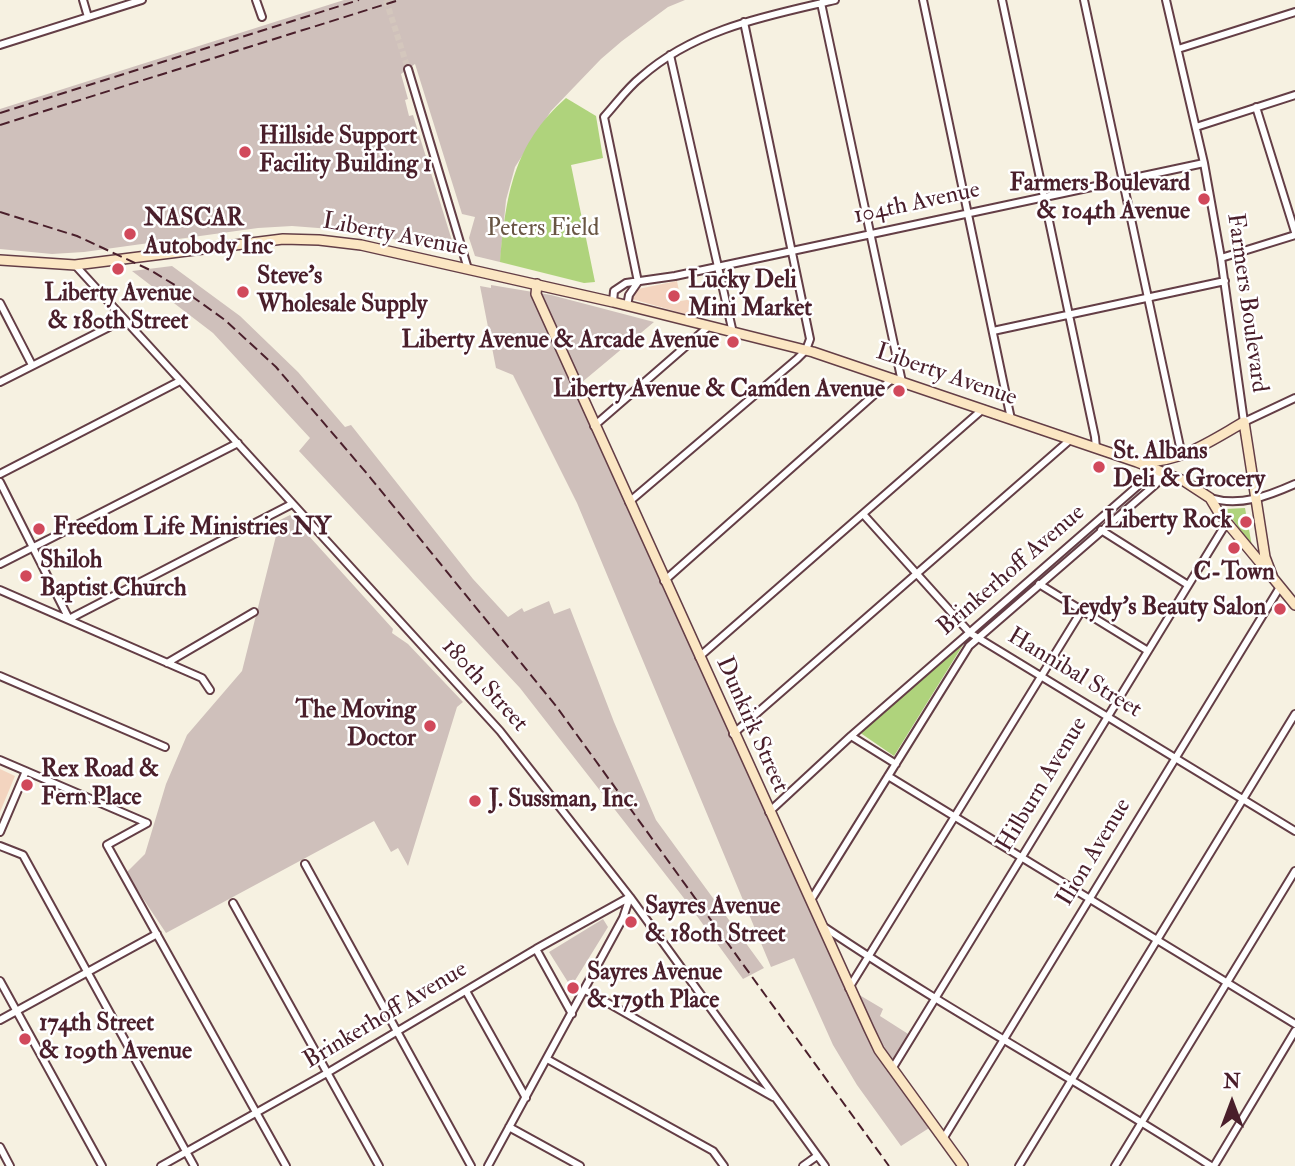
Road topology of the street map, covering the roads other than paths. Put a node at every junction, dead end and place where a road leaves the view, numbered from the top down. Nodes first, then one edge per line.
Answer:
1 (83, 0) edge
2 (142, 0) edge
3 (257, 0) edge
4 (835, 0) edge
5 (923, 0) edge
6 (1002, 0) edge
7 (1084, 0) edge
8 (1167, 0) edge
9 (821, 3) junction
10 (1295, 12) edge
11 (88, 17) junction
12 (262, 17) dead end
13 (744, 22) junction
14 (0, 45) edge
15 (1178, 49) junction
16 (670, 55) junction
17 (408, 69) tunnel mouth
18 (1295, 95) edge
19 (1256, 107) junction
20 (1196, 127) junction
21 (1204, 163) junction
22 (1123, 180) junction
23 (1044, 197) junction
24 (968, 213) junction
25 (870, 234) junction
26 (1295, 234) edge
27 (792, 251) junction
28 (1221, 258) junction
29 (0, 260) edge
30 (75, 265) junction
31 (717, 267) junction
32 (468, 269) junction
33 (1225, 281) junction
34 (638, 282) junction
35 (537, 284) junction
36 (1148, 298) junction
37 (613, 302) junction
38 (0, 303) edge
39 (627, 306) junction
40 (1069, 315) junction
41 (123, 320) junction
42 (708, 327) junction
43 (993, 331) junction
44 (733, 333) junction
45 (806, 351) junction
46 (32, 365) junction
47 (897, 380) junction
48 (180, 381) junction
49 (0, 382) edge
50 (1295, 398) edge
51 (983, 409) junction
52 (1011, 419) junction
53 (1244, 422) junction
54 (594, 426) junction
55 (1071, 439) junction
56 (237, 443) junction
57 (1096, 448) junction
58 (1182, 456) junction
59 (1137, 462) junction
60 (1160, 472) junction
61 (0, 474) edge
62 (0, 482) edge
63 (1295, 484) edge
64 (1210, 498) junction
65 (1256, 499) junction
66 (629, 502) junction
67 (292, 504) junction
68 (863, 514) junction
69 (1227, 522) junction
70 (1094, 524) junction
71 (1102, 531) junction
72 (33, 547) junction
73 (0, 564) edge
74 (916, 575) junction
75 (1032, 578) junction
76 (1273, 579) junction
77 (664, 580) junction
78 (1040, 585) junction
79 (1188, 585) junction
80 (1280, 587) junction
81 (0, 590) edge
82 (1295, 605) edge
83 (1082, 610) junction
84 (254, 612) dead end
85 (69, 619) junction
86 (970, 634) junction
87 (978, 638) junction
88 (1148, 651) junction
89 (699, 657) junction
90 (167, 663) junction
91 (0, 676) edge
92 (1041, 676) junction
93 (210, 690) dead end
94 (1295, 713) edge
95 (1107, 717) junction
96 (733, 734) junction
97 (851, 736) junction
98 (165, 747) dead end
99 (1175, 758) junction
100 (0, 760) edge
101 (896, 764) junction
102 (26, 771) junction
103 (888, 776) junction
104 (1243, 799) junction
105 (769, 812) junction
106 (956, 817) junction
107 (1295, 831) edge
108 (0, 832) edge
109 (0, 846) edge
110 (1022, 857) junction
111 (305, 864) dead end
112 (1295, 871) edge
113 (630, 897) junction
114 (1090, 898) junction
115 (811, 900) junction
116 (233, 903) dead end
117 (823, 926) junction
118 (157, 934) junction
119 (1157, 940) junction
120 (850, 945) junction
121 (831, 946) junction
122 (536, 949) junction
123 (870, 957) junction
124 (88, 972) junction
125 (0, 981) edge
126 (1227, 982) junction
127 (849, 988) junction
128 (585, 990) junction
129 (466, 991) junction
130 (936, 998) junction
131 (16, 1010) junction
132 (572, 1014) junction
133 (0, 1020) edge
134 (1295, 1024) edge
135 (1295, 1031) edge
136 (397, 1032) junction
137 (1004, 1039) junction
138 (547, 1059) junction
139 (892, 1069) junction
140 (327, 1073) junction
141 (1071, 1079) junction
142 (526, 1098) junction
143 (775, 1098) junction
144 (257, 1113) junction
145 (1141, 1121) junction
146 (509, 1127) junction
147 (943, 1139) junction
148 (0, 1147) edge
149 (187, 1152) junction
150 (817, 1156) junction
151 (10, 1166) edge
152 (102, 1166) edge
153 (161, 1166) edge
154 (194, 1166) edge
155 (286, 1166) edge
156 (379, 1166) edge
157 (471, 1166) edge
158 (488, 1166) edge
159 (580, 1166) edge
160 (724, 1166) edge
161 (803, 1166) edge
162 (825, 1166) edge
163 (963, 1166) edge
164 (1019, 1166) edge
165 (1115, 1166) edge
166 (1212, 1166) edge

1 - 11 street
2 - 11 street
3 - 12 street
4 - 9 street
5 - 24 street
6 - 23 street
7 - 22 street
8 - 15 street, Farmers Boulevard
9 - 13 street
9 - 25 street
10 - 15 street
11 - 14 street
13 - 16 street
13 - 27 street
15 - 20 street, Farmers Boulevard
16 - 31 street
16 - 34 street
17 - 32 street
18 - 19 street
19 - 20 street
19 - 26 street
20 - 21 street, Farmers Boulevard
21 - 22 street, 104th Avenue
21 - 28 street, Farmers Boulevard
22 - 23 street, 104th Avenue
22 - 36 street
23 - 24 street, 104th Avenue
23 - 40 street
24 - 25 street, 104th Avenue
24 - 43 street
25 - 27 street, 104th Avenue
25 - 47 street
26 - 28 street
27 - 31 street, 104th Avenue
27 - 45 street
28 - 33 street, Farmers Boulevard
29 - 30 main road, Liberty Avenue
30 - 32 main road, Liberty Avenue
30 - 41 street, 180th Street
31 - 34 street, 104th Avenue
31 - 44 street
32 - 35 main road, Liberty Avenue
33 - 36 street
33 - 53 street, Farmers Boulevard
34 - 37 street, 104th Avenue
34 - 39 street
35 - 37 main road, Liberty Avenue
35 - 54 main road, Dunkirk Street
36 - 40 street
36 - 58 street
37 - 39 main road, Liberty Avenue
38 - 46 street
39 - 42 main road, Liberty Avenue
40 - 43 street
40 - 57 street
41 - 46 street
41 - 48 street, 180th Street
42 - 44 main road, Liberty Avenue
42 - 54 street
43 - 52 street
44 - 45 main road, Liberty Avenue
45 - 47 main road, Liberty Avenue
45 - 66 street
46 - 49 street
47 - 51 main road, Liberty Avenue
47 - 77 street
48 - 56 street, 180th Street
48 - 61 street
50 - 53 street
51 - 52 main road, Liberty Avenue
51 - 68 street
52 - 55 main road, Liberty Avenue
53 - 58 main road
53 - 65 main road, Farmers Boulevard
54 - 66 main road, Dunkirk Street
55 - 57 main road, Liberty Avenue
55 - 74 street
56 - 67 street, 180th Street
56 - 72 street
57 - 59 main road, Liberty Avenue
58 - 59 main road
59 - 60 main road, Liberty Avenue
60 - 64 main road, Liberty Avenue
60 - 70 street, Brinkerhoff Avenue
60 - 71 street, Brinkerhoff Avenue
62 - 72 street
63 - 65 street, Liberty Avenue
64 - 65 street, Liberty Avenue
64 - 69 main road, Liberty Avenue
65 - 76 main road, Farmers Boulevard
66 - 77 main road, Dunkirk Street
67 - 85 street
67 - 113 street, 180th Street
68 - 74 street, Hannibal Street
68 - 89 street
69 - 76 main road, Liberty Avenue
69 - 79 street, Hilburn Avenue
70 - 71 street
70 - 75 street, Brinkerhoff Avenue
71 - 78 street, Brinkerhoff Avenue
71 - 79 street
72 - 73 street
72 - 85 street
74 - 86 street, Hannibal Street
74 - 96 street
75 - 78 street
75 - 86 street, Brinkerhoff Avenue
76 - 80 main road, Farmers Boulevard
77 - 89 main road, Dunkirk Street
78 - 83 street
78 - 87 street, Brinkerhoff Avenue
79 - 88 street, Hilburn Avenue
80 - 82 main road, Farmers Boulevard
80 - 99 street, Ilion Avenue
81 - 85 street
83 - 88 street
83 - 92 street
84 - 90 street
85 - 90 street
86 - 87 street, Hannibal Street
86 - 97 street, Brinkerhoff Avenue
87 - 92 street, Hannibal Street
87 - 101 street, Brinkerhoff Avenue
88 - 95 street, Hilburn Avenue
89 - 96 main road, Dunkirk Street
90 - 93 street
91 - 98 street
92 - 95 street, Hannibal Street
92 - 106 street
94 - 104 street
95 - 99 street, Hannibal Street
95 - 110 street, Hilburn Avenue
96 - 105 main road, Dunkirk Street
97 - 101 street
97 - 105 street, Brinkerhoff Avenue
99 - 104 street, Hannibal Street
99 - 114 street, Ilion Avenue
100 - 102 street
101 - 103 street, Brinkerhoff Avenue
102 - 108 street
102 - 118 street
103 - 106 street
103 - 115 street, Brinkerhoff Avenue
104 - 107 street, Hannibal Street
104 - 119 street
105 - 115 main road, Dunkirk Street
106 - 110 street
106 - 123 street
109 - 124 street
110 - 114 street
110 - 130 street, Hilburn Avenue
111 - 136 street
112 - 126 street
113 - 122 street, Brinkerhoff Avenue
113 - 128 street
113 - 143 street, 180th Street
114 - 119 street
114 - 137 street, Ilion Avenue
115 - 117 main road, Dunkirk Street
116 - 140 street
117 - 120 street
117 - 121 main road, Dunkirk Street
118 - 124 street
118 - 144 street
119 - 126 street
119 - 141 street
120 - 121 street
120 - 123 street
121 - 127 main road, Dunkirk Street
122 - 129 street, Brinkerhoff Avenue
122 - 132 street
123 - 127 street
123 - 130 street
124 - 131 street
124 - 149 street
125 - 131 street
126 - 134 street
126 - 145 street
127 - 139 main road, Dunkirk Street
128 - 132 street
128 - 143 street
129 - 136 street, Brinkerhoff Avenue
129 - 142 street
130 - 137 street
130 - 139 street, Hilburn Avenue
131 - 133 street
131 - 152 street
132 - 138 street
135 - 166 street
136 - 140 street, Brinkerhoff Avenue
136 - 157 street
137 - 141 street
137 - 147 street, Ilion Avenue
138 - 142 street
138 - 160 street
139 - 147 main road, Dunkirk Street
140 - 144 street, Brinkerhoff Avenue
140 - 156 street
141 - 145 street
141 - 164 street
142 - 146 street
143 - 150 street, 180th Street
144 - 149 street, Brinkerhoff Avenue
144 - 155 street
145 - 165 street
145 - 166 street
146 - 158 street
146 - 159 street
147 - 163 main road, Dunkirk Street
148 - 151 street
149 - 153 street, Brinkerhoff Avenue
149 - 154 street
150 - 161 street
150 - 162 street, 180th Street

